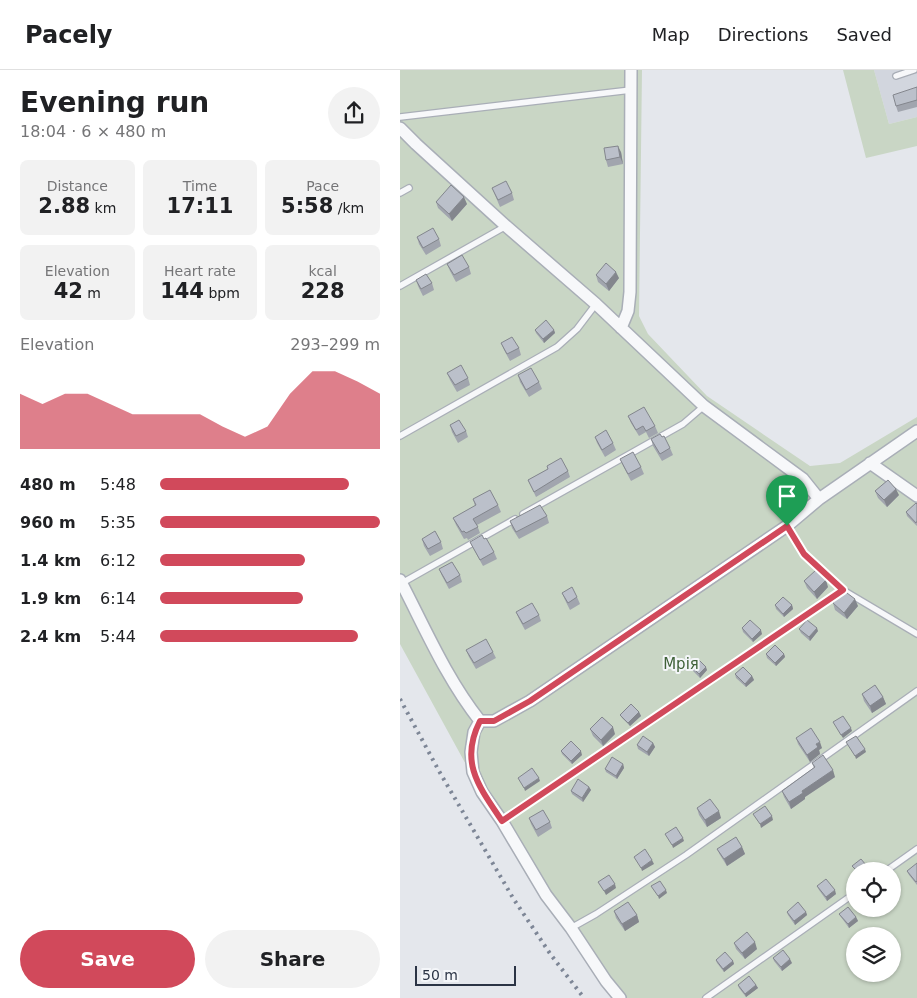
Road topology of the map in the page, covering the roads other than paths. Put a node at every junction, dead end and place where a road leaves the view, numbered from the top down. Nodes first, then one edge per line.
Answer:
1 (631, 70) edge
2 (914, 70) edge
3 (896, 76) dead end
4 (631, 90) junction
5 (400, 117) edge
6 (400, 128) edge
7 (409, 188) dead end
8 (400, 193) edge
9 (506, 226) junction
10 (400, 286) edge
11 (596, 304) junction
12 (621, 328) junction
13 (704, 406) junction
14 (917, 431) edge
15 (400, 436) edge
16 (870, 463) junction
17 (917, 496) edge
18 (819, 498) junction
19 (787, 526) junction
20 (401, 582) edge
21 (843, 590) junction
22 (917, 634) edge
23 (917, 691) edge
24 (480, 721) junction
25 (502, 821) junction
26 (917, 849) edge
27 (899, 862) edge
28 (846, 899) edge
29 (571, 928) junction
30 (620, 998) edge
31 (706, 998) edge

1 - 4 street
2 - 3 lane
4 - 5 lane
4 - 12 street
6 - 9 street
7 - 8 lane
9 - 10 lane
9 - 11 street
11 - 12 street
11 - 15 lane
12 - 13 street
13 - 18 street
13 - 20 lane
14 - 16 street
16 - 17 street
16 - 18 street
18 - 19 street
19 - 21 lane
19 - 24 street
20 - 24 street
21 - 22 lane
21 - 25 lane
23 - 29 lane
24 - 25 street
25 - 29 street
26 - 27 lane
28 - 31 lane
29 - 30 street

